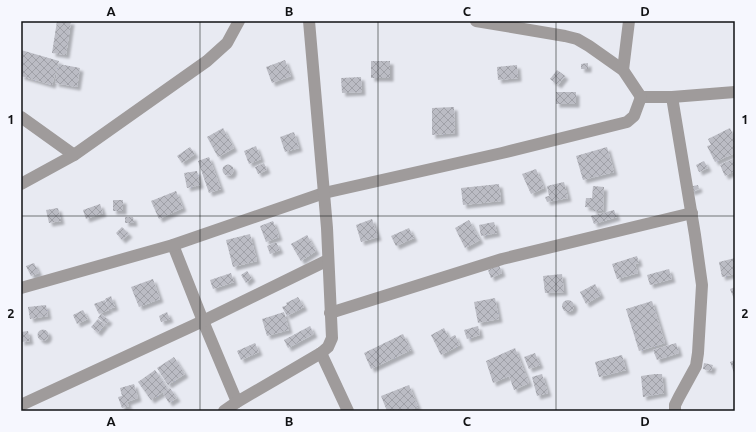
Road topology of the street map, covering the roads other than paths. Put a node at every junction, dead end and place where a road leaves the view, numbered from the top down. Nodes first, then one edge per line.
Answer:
1 (240, 21) edge
2 (309, 21) edge
3 (476, 21) edge
4 (629, 21) edge
5 (623, 70) junction
6 (735, 92) edge
7 (641, 97) junction
8 (672, 97) junction
9 (21, 117) edge
10 (74, 155) junction
11 (21, 184) edge
12 (324, 193) junction
13 (692, 213) junction
14 (173, 245) junction
15 (328, 260) junction
16 (21, 288) edge
17 (330, 313) junction
18 (202, 321) junction
19 (321, 353) junction
20 (236, 402) junction
21 (21, 405) edge
22 (224, 411) edge
23 (348, 411) edge
24 (675, 411) edge

1 - 10 street
2 - 12 street
3 - 5 street
4 - 5 street
5 - 7 street
6 - 8 street
7 - 8 street
7 - 12 street
8 - 13 street
9 - 10 street
10 - 11 street
12 - 14 street
12 - 15 street
13 - 17 street
13 - 24 street
14 - 16 street
14 - 18 street
15 - 17 street
15 - 18 street
17 - 19 street
18 - 20 street
18 - 21 street
19 - 20 street
19 - 23 street
20 - 22 street

